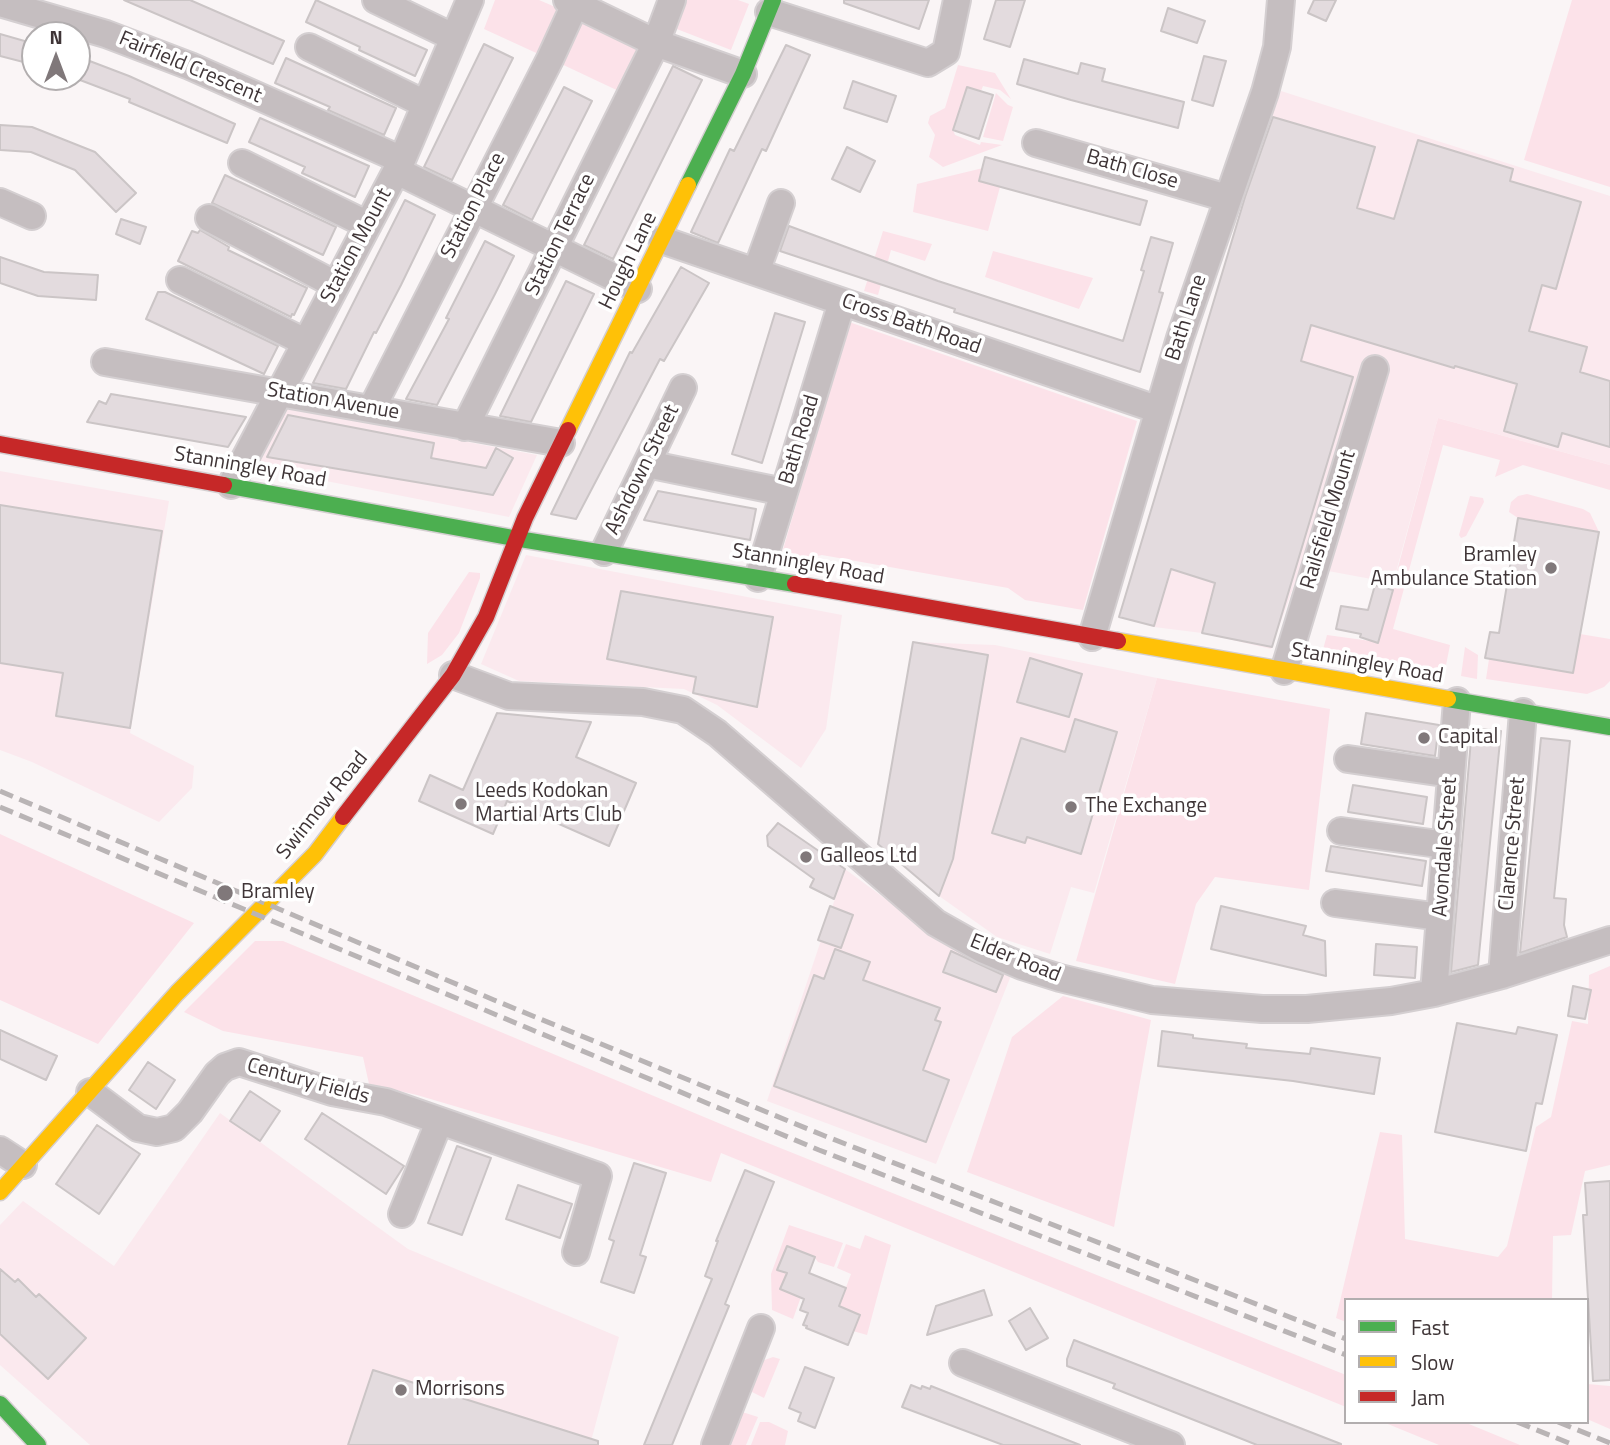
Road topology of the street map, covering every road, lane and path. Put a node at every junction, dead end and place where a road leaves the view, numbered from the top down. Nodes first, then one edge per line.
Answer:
1 (376, 0) edge
2 (470, 0) edge
3 (672, 0) edge
4 (957, 0) edge
5 (1281, 0) edge
6 (573, 1) edge
7 (0, 3) edge
8 (771, 6) edge
9 (453, 37) junction
10 (656, 43) junction
11 (309, 47) dead end
12 (743, 74) junction
13 (425, 104) junction
14 (1036, 143) dead end
15 (242, 163) dead end
16 (400, 165) junction
17 (1227, 198) junction
18 (0, 202) edge
19 (781, 203) dead end
20 (473, 209) junction
21 (32, 216) dead end
22 (209, 218) dead end
23 (368, 225) junction
24 (662, 240) junction
25 (555, 248) junction
26 (756, 272) junction
27 (180, 279) dead end
28 (336, 285) junction
29 (638, 289) junction
30 (842, 302) junction
31 (305, 342) junction
32 (105, 362) dead end
33 (1375, 369) dead end
34 (683, 388) dead end
35 (278, 392) junction
36 (372, 408) junction
37 (1159, 410) junction
38 (465, 427) junction
39 (561, 443) junction
40 (0, 444) edge
41 (647, 464) junction
42 (231, 485) junction
43 (784, 492) junction
44 (519, 539) junction
45 (604, 552) junction
46 (758, 578) junction
47 (1092, 637) junction
48 (1284, 671) junction
49 (453, 675) junction
50 (1457, 701) junction
51 (1523, 712) junction
52 (1610, 727) edge
53 (1348, 760) dead end
54 (1451, 774) junction
55 (1341, 831) dead end
56 (1446, 845) junction
57 (1335, 903) dead end
58 (1440, 917) junction
59 (1610, 940) edge
60 (1502, 975) junction
61 (1434, 993) junction
62 (90, 1092) junction
63 (439, 1122) junction
64 (0, 1150) edge
65 (23, 1165) junction
66 (0, 1192) edge
67 (402, 1214) dead end
68 (576, 1252) dead end
69 (761, 1328) dead end
70 (963, 1363) dead end
71 (0, 1404) edge
72 (38, 1445) edge
73 (715, 1445) edge
74 (1171, 1445) edge

1 - 9 street
2 - 9 street, Station Mount
3 - 10 street, Station Terrace
4 - 8 street
5 - 17 street, Bath Lane
6 - 10 street
6 - 20 street, Station Place
7 - 16 street, Fairfield Crescent
8 - 12 main road, Hough Lane
9 - 13 street, Station Mount
10 - 12 street
10 - 25 street, Station Terrace
11 - 13 street
12 - 24 main road, Hough Lane
13 - 16 street, Station Mount
14 - 17 street, Bath Close
15 - 23 street
16 - 20 street, Fairfield Crescent
16 - 23 street, Station Mount
17 - 37 street, Bath Lane
18 - 21 street
19 - 26 street
20 - 25 street, Fairfield Crescent
20 - 36 street, Station Place
22 - 28 street
23 - 28 street, Station Mount
24 - 26 street, Cross Bath Road
24 - 29 main road, Hough Lane
25 - 29 street, Fairfield Crescent
25 - 38 street, Station Terrace
26 - 30 street, Cross Bath Road
27 - 31 street
28 - 31 street, Station Mount
29 - 39 main road, Hough Lane
30 - 37 street, Cross Bath Road
30 - 43 street, Bath Road
31 - 35 street, Station Mount
32 - 35 street, Station Avenue
33 - 48 street, Railsfield Mount
34 - 41 street, Ashdown Street
35 - 36 street, Station Avenue
35 - 42 street, Station Mount
36 - 38 street, Station Avenue
37 - 47 street, Bath Lane
38 - 39 street, Station Avenue
39 - 44 main road, Hough Lane
40 - 42 main road, Stanningley Road
41 - 43 street
41 - 45 street, Ashdown Street
42 - 44 main road, Stanningley Road
43 - 46 street, Bath Road
44 - 45 main road, Stanningley Road
44 - 49 main road, Swinnow Road
45 - 46 main road, Stanningley Road
46 - 47 main road, Stanningley Road
47 - 48 main road, Stanningley Road
48 - 50 main road, Stanningley Road
49 - 61 street, Elder Road
49 - 62 main road, Swinnow Road
50 - 51 main road, Stanningley Road
50 - 54 street, Avondale Street
51 - 52 main road, Stanningley Road
51 - 60 street, Clarence Street
53 - 54 street
54 - 56 street, Avondale Street
55 - 56 street
56 - 58 street, Avondale Street
57 - 58 street
58 - 61 street, Avondale Street
59 - 60 street, Elder Road
60 - 61 street, Elder Road
62 - 63 street, Century Fields
62 - 65 main road, Swinnow Road
63 - 67 street
63 - 68 street, Century Fields
64 - 65 street
65 - 66 main road, Swinnow Road
69 - 73 street
70 - 74 street
71 - 72 main road

